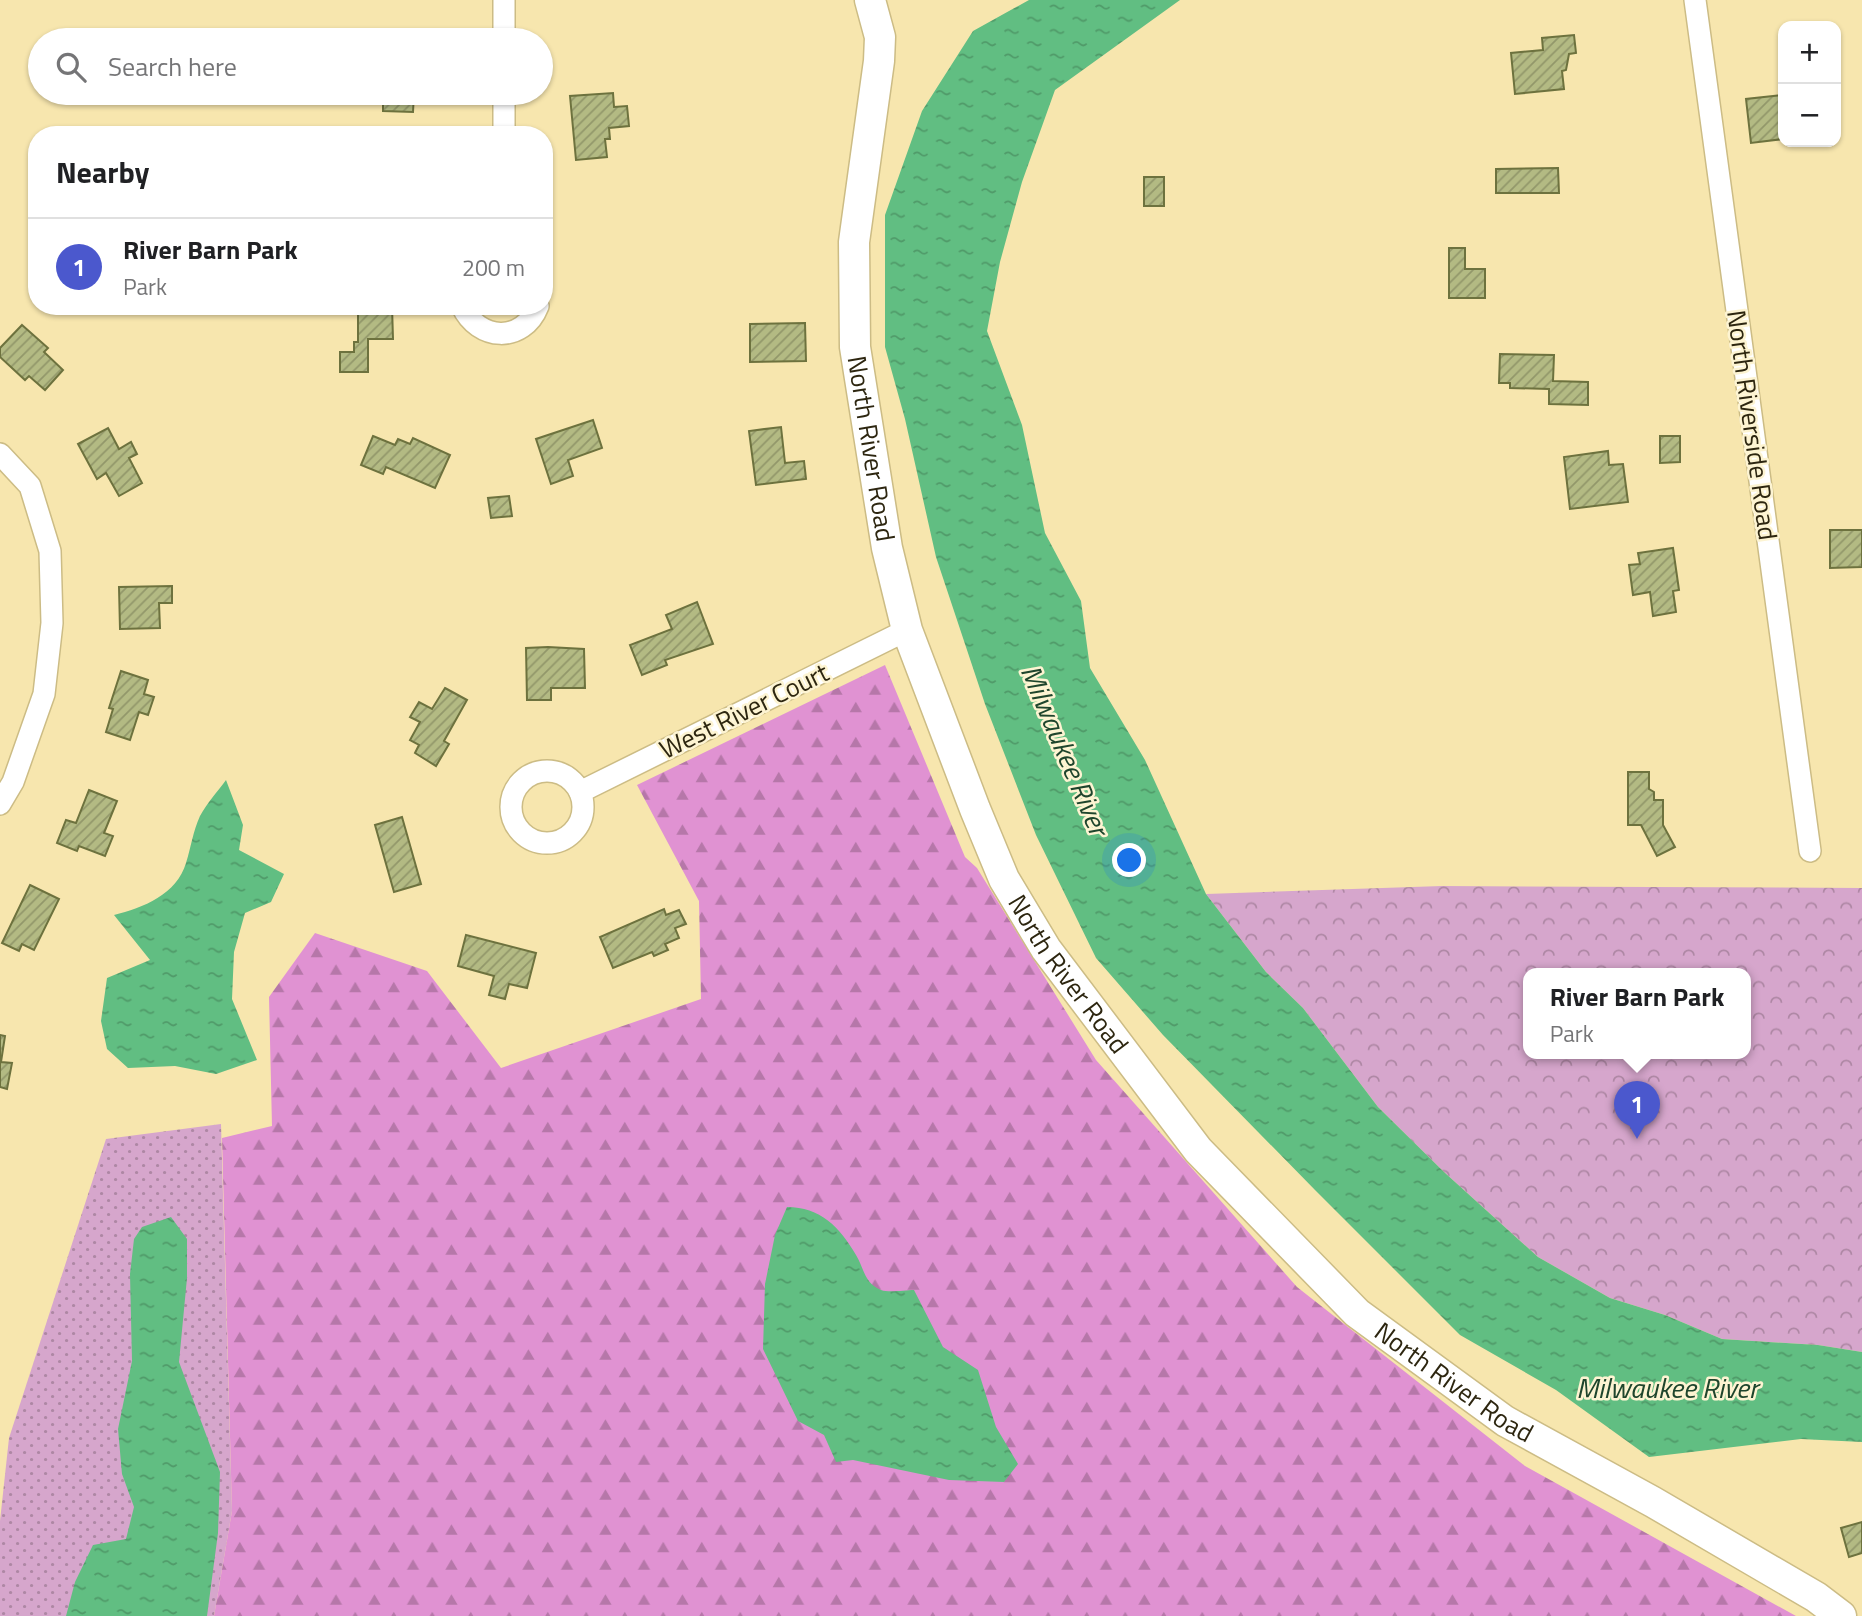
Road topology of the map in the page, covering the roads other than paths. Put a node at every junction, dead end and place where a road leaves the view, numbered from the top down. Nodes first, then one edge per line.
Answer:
1 (504, 0) edge
2 (870, 0) edge
3 (1695, 0) edge
4 (504, 28) edge
5 (504, 105) edge
6 (504, 126) edge
7 (468, 315) edge
8 (532, 315) edge
9 (0, 454) edge
10 (907, 629) junction
11 (580, 792) dead end
12 (0, 804) edge
13 (1810, 851) dead end
14 (1841, 1616) edge

1 - 4 street
2 - 10 street, North River Road
3 - 13 street, North Riverside Road
5 - 6 street
7 - 8 street
9 - 12 street
10 - 11 street, West River Court
10 - 14 street, North River Road

